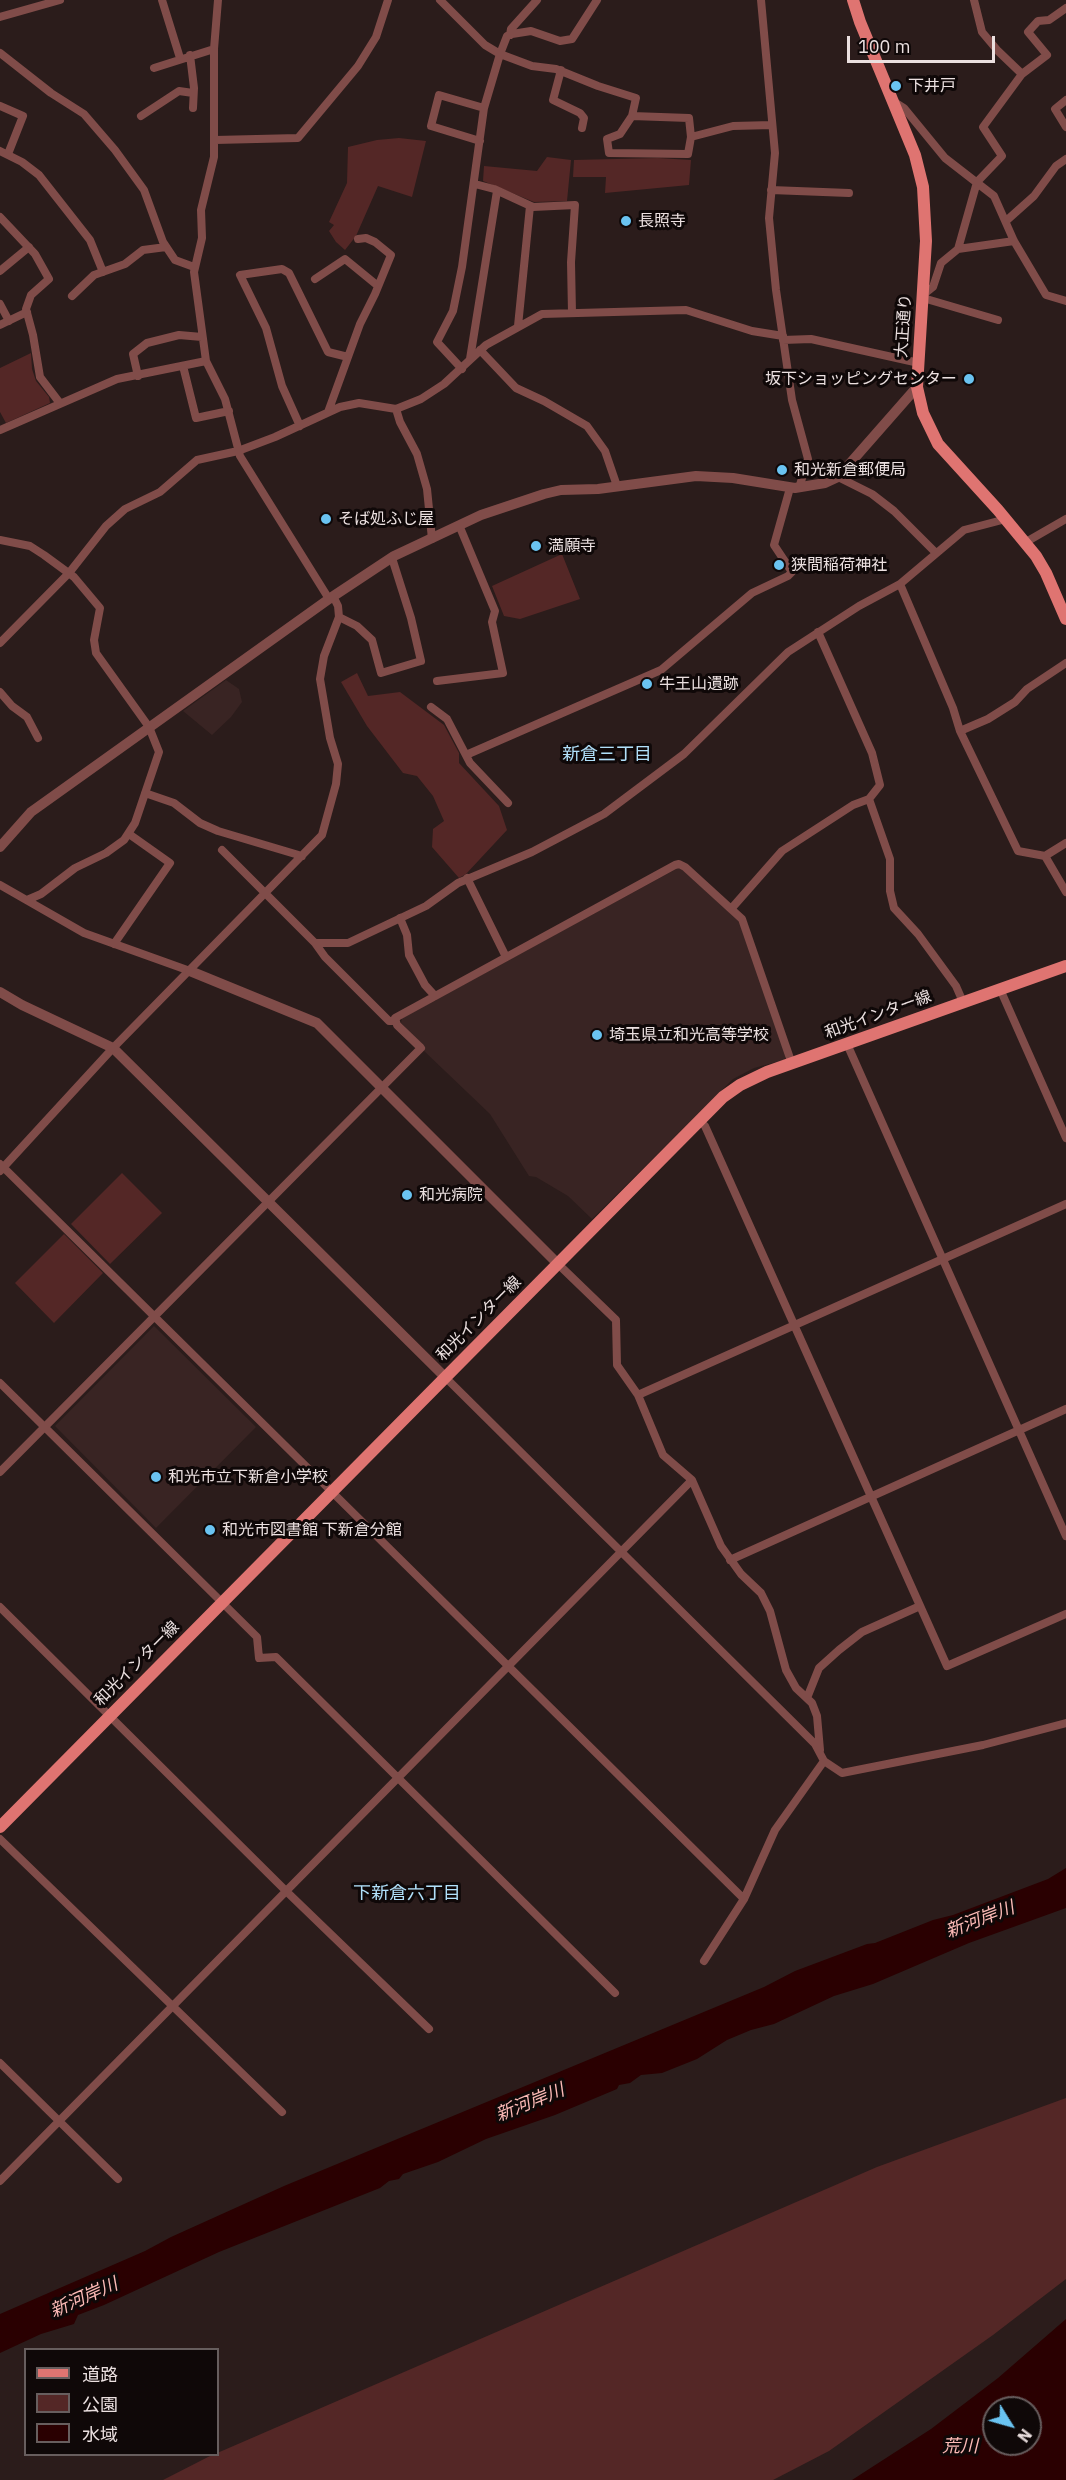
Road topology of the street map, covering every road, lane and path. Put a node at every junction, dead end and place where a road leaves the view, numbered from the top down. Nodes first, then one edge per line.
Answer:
1 (60, 0) edge
2 (162, 0) edge
3 (218, 0) edge
4 (388, 0) edge
5 (440, 0) edge
6 (537, 0) edge
7 (597, 0) edge
8 (761, 0) edge
9 (853, 0) edge
10 (974, 0) edge
11 (1066, 8) edge
12 (0, 17) edge
13 (510, 35) junction
14 (214, 49) junction
15 (0, 53) edge
16 (500, 54) junction
17 (190, 55) junction
18 (180, 58) junction
19 (154, 68) dead end
20 (561, 70) junction
21 (1022, 74) junction
22 (194, 93) junction
23 (892, 100) junction
24 (1066, 100) edge
25 (0, 106) edge
26 (193, 108) dead end
27 (484, 108) junction
28 (141, 116) dead end
29 (632, 116) junction
30 (772, 125) junction
31 (1066, 127) edge
32 (582, 128) dead end
33 (691, 137) junction
34 (215, 140) junction
35 (480, 141) junction
36 (4, 153) edge
37 (1066, 159) edge
38 (977, 182) junction
39 (475, 184) junction
40 (497, 190) junction
41 (771, 190) junction
42 (849, 193) dead end
43 (530, 206) junction
44 (0, 217) edge
45 (1006, 221) junction
46 (358, 239) dead end
47 (1014, 241) junction
48 (29, 247) junction
49 (166, 247) junction
50 (958, 249) junction
51 (194, 267) junction
52 (0, 271) edge
53 (103, 272) junction
54 (315, 279) dead end
55 (378, 286) junction
56 (72, 296) dead end
57 (923, 297) junction
58 (1066, 301) edge
59 (0, 304) edge
60 (27, 312) junction
61 (572, 313) junction
62 (998, 320) dead end
63 (9, 321) junction
64 (0, 325) edge
65 (518, 326) junction
66 (202, 337) junction
67 (783, 338) junction
68 (480, 350) junction
69 (348, 357) junction
70 (206, 361) junction
71 (470, 361) junction
72 (919, 363) junction
73 (183, 366) junction
74 (462, 369) junction
75 (138, 376) junction
76 (918, 387) junction
77 (58, 402) junction
78 (396, 409) junction
79 (229, 411) junction
80 (328, 412) junction
81 (300, 426) junction
82 (0, 430) edge
83 (238, 451) junction
84 (838, 477) junction
85 (617, 486) junction
86 (794, 488) junction
87 (1006, 519) junction
88 (1066, 519) edge
89 (459, 525) junction
90 (432, 538) junction
91 (0, 540) edge
92 (1026, 542) junction
93 (935, 552) junction
94 (392, 558) junction
95 (69, 573) junction
96 (900, 584) junction
97 (331, 597) junction
98 (339, 617) junction
99 (1066, 619) edge
100 (818, 632) junction
101 (0, 643) edge
102 (1066, 663) edge
103 (437, 681) dead end
104 (0, 692) edge
105 (431, 707) dead end
106 (149, 728) junction
107 (960, 731) junction
108 (38, 738) dead end
109 (466, 754) junction
110 (145, 793) junction
111 (869, 799) junction
112 (508, 803) dead end
113 (129, 834) junction
114 (1066, 843) edge
115 (0, 847) edge
116 (222, 850) dead end
117 (302, 856) junction
118 (1045, 856) junction
119 (467, 878) junction
120 (0, 885) edge
121 (1066, 892) edge
122 (265, 893) junction
123 (27, 900) junction
124 (730, 909) junction
125 (400, 918) junction
126 (315, 943) junction
127 (114, 944) junction
128 (506, 957) junction
129 (1066, 966) edge
130 (190, 971) junction
131 (1000, 989) junction
132 (0, 992) edge
133 (435, 996) junction
134 (963, 1002) junction
135 (394, 1021) junction
136 (847, 1044) junction
137 (113, 1048) junction
138 (792, 1064) junction
139 (381, 1087) junction
140 (699, 1120) junction
141 (1066, 1138) edge
142 (1, 1167) edge
143 (268, 1201) junction
144 (1066, 1204) edge
145 (942, 1258) junction
146 (557, 1263) junction
147 (154, 1317) junction
148 (794, 1325) junction
149 (445, 1377) junction
150 (0, 1383) edge
151 (638, 1395) junction
152 (1066, 1409) edge
153 (45, 1426) junction
154 (1018, 1430) junction
155 (0, 1472) edge
156 (692, 1480) junction
157 (333, 1491) junction
158 (870, 1496) junction
159 (1066, 1536) edge
160 (620, 1551) junction
161 (730, 1560) junction
162 (222, 1603) junction
163 (920, 1606) junction
164 (0, 1607) edge
165 (1066, 1614) edge
166 (509, 1664) junction
167 (807, 1698) junction
168 (110, 1715) junction
169 (1066, 1723) edge
170 (820, 1751) junction
171 (824, 1761) junction
172 (398, 1778) junction
173 (0, 1827) edge
174 (0, 1839) edge
175 (286, 1891) junction
176 (744, 1899) junction
177 (704, 1961) dead end
178 (615, 1993) dead end
179 (172, 2007) junction
180 (429, 2029) dead end
181 (0, 2063) edge
182 (282, 2112) dead end
183 (59, 2121) junction
184 (118, 2179) dead end
185 (0, 2181) edge

1 - 12 street
2 - 18 street
3 - 14 street
4 - 34 street
5 - 16 street
6 - 13 street
7 - 13 street
8 - 30 street
9 - 23 main road, 大正通り
10 - 21 street
11 - 21 street
13 - 16 street
14 - 17 street
14 - 34 street
15 - 49 street
16 - 20 street
16 - 27 street
17 - 18 street
17 - 22 street
18 - 19 street
20 - 29 street
20 - 32 street
21 - 38 street
22 - 26 street
22 - 28 street
23 - 38 street
23 - 57 main road, 大正通り
24 - 31 street
25 - 36 street
27 - 35 street
27 - 35 street
29 - 33 street
29 - 33 street
30 - 33 street
30 - 41 street
34 - 51 street
35 - 39 street
36 - 53 street
37 - 45 street
38 - 45 street
38 - 50 street
39 - 40 street
39 - 74 street
40 - 43 street
40 - 71 street
41 - 42 street
41 - 67 street
43 - 61 street
43 - 65 street
44 - 48 street
45 - 47 street
46 - 55 street
47 - 50 street
47 - 58 street
48 - 52 street
48 - 60 street
49 - 51 street
49 - 53 street
50 - 57 street
51 - 66 street
53 - 56 street
54 - 55 street
55 - 69 street
57 - 62 street
57 - 72 main road, 大正通り
59 - 63 street
60 - 63 street
60 - 77 street
61 - 65 street
61 - 67 street
63 - 64 street
65 - 68 street
66 - 70 street
66 - 75 street
67 - 72 street
67 - 86 street
68 - 71 street
68 - 85 street
69 - 80 street
69 - 81 street
70 - 73 street
70 - 79 street
71 - 74 street
72 - 76 main road, 大正通り
73 - 75 street
73 - 79 street
74 - 78 street
75 - 77 street
76 - 84 street
76 - 87 main road, 大正通り
77 - 82 street
78 - 80 street
78 - 90 street
79 - 83 street
80 - 81 street
81 - 83 street
83 - 95 street
83 - 97 street
84 - 86 street
84 - 93 street
85 - 86 street
85 - 89 street
86 - 109 street
87 - 92 main road, 大正通り
87 - 93 street
88 - 92 street
89 - 90 street
89 - 103 street
90 - 94 street
91 - 95 street
92 - 99 main road, 大正通り
93 - 96 street
94 - 97 street
94 - 98 street
95 - 101 street
95 - 106 street
96 - 100 street
96 - 107 street
97 - 98 street
97 - 106 street
98 - 117 street
100 - 111 street
100 - 119 street
102 - 107 street
104 - 108 street
105 - 109 street
106 - 110 street
106 - 115 street
107 - 118 street
109 - 112 street
110 - 113 street
110 - 117 street
111 - 124 street
111 - 134 street
113 - 123 street
113 - 127 street
114 - 118 street
116 - 122 street
117 - 122 street
118 - 121 street
119 - 125 street
119 - 128 street
120 - 123 street
122 - 126 street
122 - 130 street
123 - 127 street
124 - 128 street
124 - 138 street
125 - 126 street
125 - 133 street
126 - 135 street
127 - 130 street
128 - 133 street
129 - 131 main road, 和光インター線
130 - 137 street
130 - 139 street
131 - 134 main road, 和光インター線
131 - 141 street
132 - 137 street
133 - 135 street
134 - 136 main road, 和光インター線
135 - 139 street
136 - 138 main road, 和光インター線
136 - 145 street
137 - 142 street
137 - 143 street
138 - 140 main road, 和光インター線
139 - 143 street
139 - 146 street
140 - 146 main road, 和光インター線
140 - 148 street
142 - 147 street
143 - 147 street
143 - 149 street
144 - 145 street
145 - 148 street
145 - 154 street
146 - 149 main road, 和光インター線
146 - 151 street
147 - 153 street
147 - 157 street
148 - 151 street
148 - 158 street
149 - 157 main road, 和光インター線
149 - 160 street
150 - 153 street
151 - 156 street
152 - 154 street
153 - 155 street
153 - 162 street
154 - 158 street
154 - 159 street
156 - 160 street
156 - 161 street
157 - 162 main road, 和光インター線
157 - 166 street
158 - 161 street
158 - 163 street
160 - 166 street
160 - 170 street
161 - 167 street
162 - 168 main road, 和光インター線
162 - 172 street
163 - 165 street
163 - 167 street
164 - 168 street
166 - 172 street
166 - 176 street
167 - 170 street
168 - 173 main road, 和光インター線
168 - 175 street
169 - 171 street
170 - 171 street
171 - 176 street
172 - 175 street
172 - 178 street
174 - 179 street
175 - 179 street
175 - 180 street
176 - 177 street
179 - 182 street
179 - 183 street
181 - 183 street
183 - 184 street
183 - 185 street

